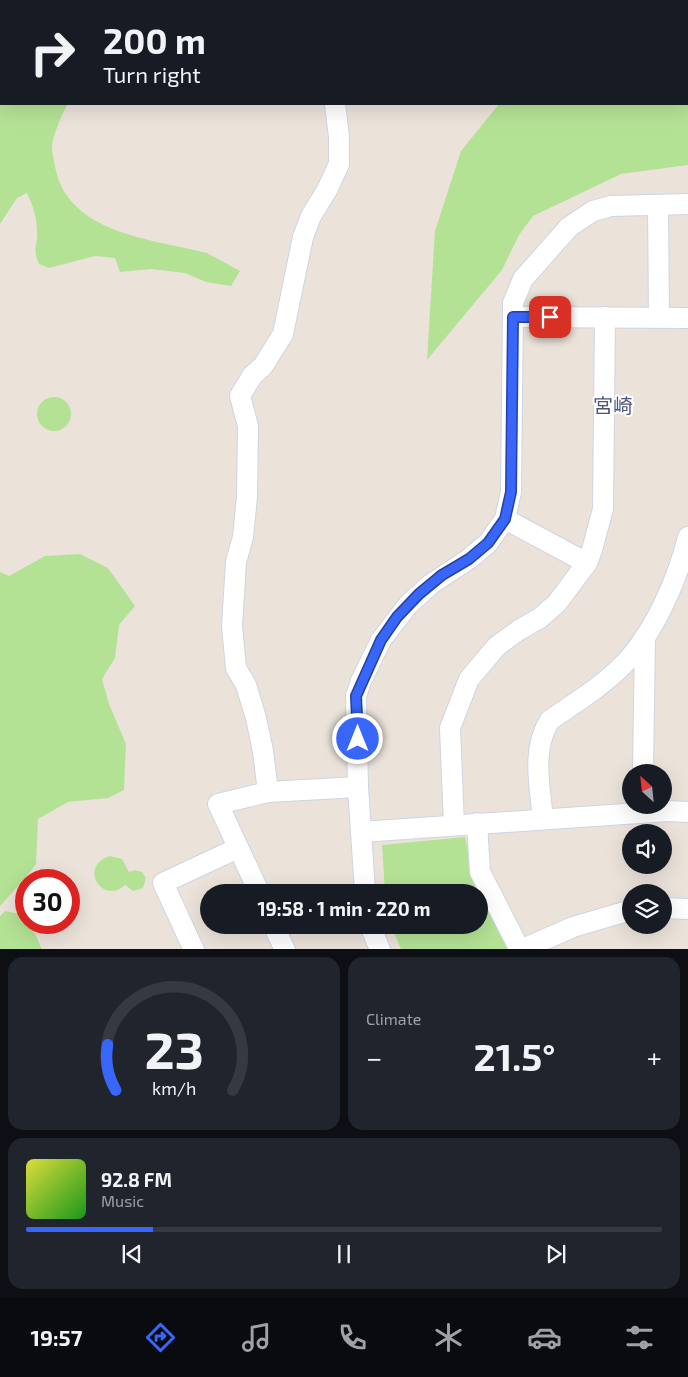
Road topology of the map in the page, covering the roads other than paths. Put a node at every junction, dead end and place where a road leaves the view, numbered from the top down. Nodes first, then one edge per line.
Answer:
1 (334, 105) edge
2 (688, 204) edge
3 (658, 205) junction
4 (513, 317) junction
5 (605, 317) junction
6 (659, 317) junction
7 (688, 318) edge
8 (505, 519) junction
9 (688, 537) edge
10 (685, 561) edge
11 (587, 563) junction
12 (645, 637) junction
13 (643, 764) edge
14 (358, 787) junction
15 (268, 792) junction
16 (622, 811) edge
17 (672, 811) edge
18 (688, 812) edge
19 (543, 819) junction
20 (478, 823) junction
21 (454, 825) junction
22 (361, 832) junction
23 (238, 848) junction
24 (254, 884) edge
25 (364, 884) edge
26 (672, 908) edge
27 (688, 909) edge
28 (622, 913) edge
29 (278, 934) edge
30 (374, 934) edge
31 (194, 949) edge
32 (285, 949) edge
33 (380, 949) edge
34 (519, 949) edge
35 (522, 949) edge

1 - 15 street
2 - 3 street
3 - 4 street
3 - 6 street
4 - 5 street
4 - 8 street
5 - 6 street
5 - 11 street
6 - 7 street
8 - 11 street
8 - 14 street
9 - 10 street
10 - 12 street
11 - 21 street
12 - 13 street
12 - 19 street
14 - 15 street
14 - 22 street
15 - 23 street
16 - 19 street
17 - 18 street
19 - 20 street
20 - 21 street
20 - 34 street
21 - 22 street
22 - 25 street
23 - 24 street
23 - 31 street
26 - 27 street
28 - 35 street
29 - 32 street
30 - 33 street

